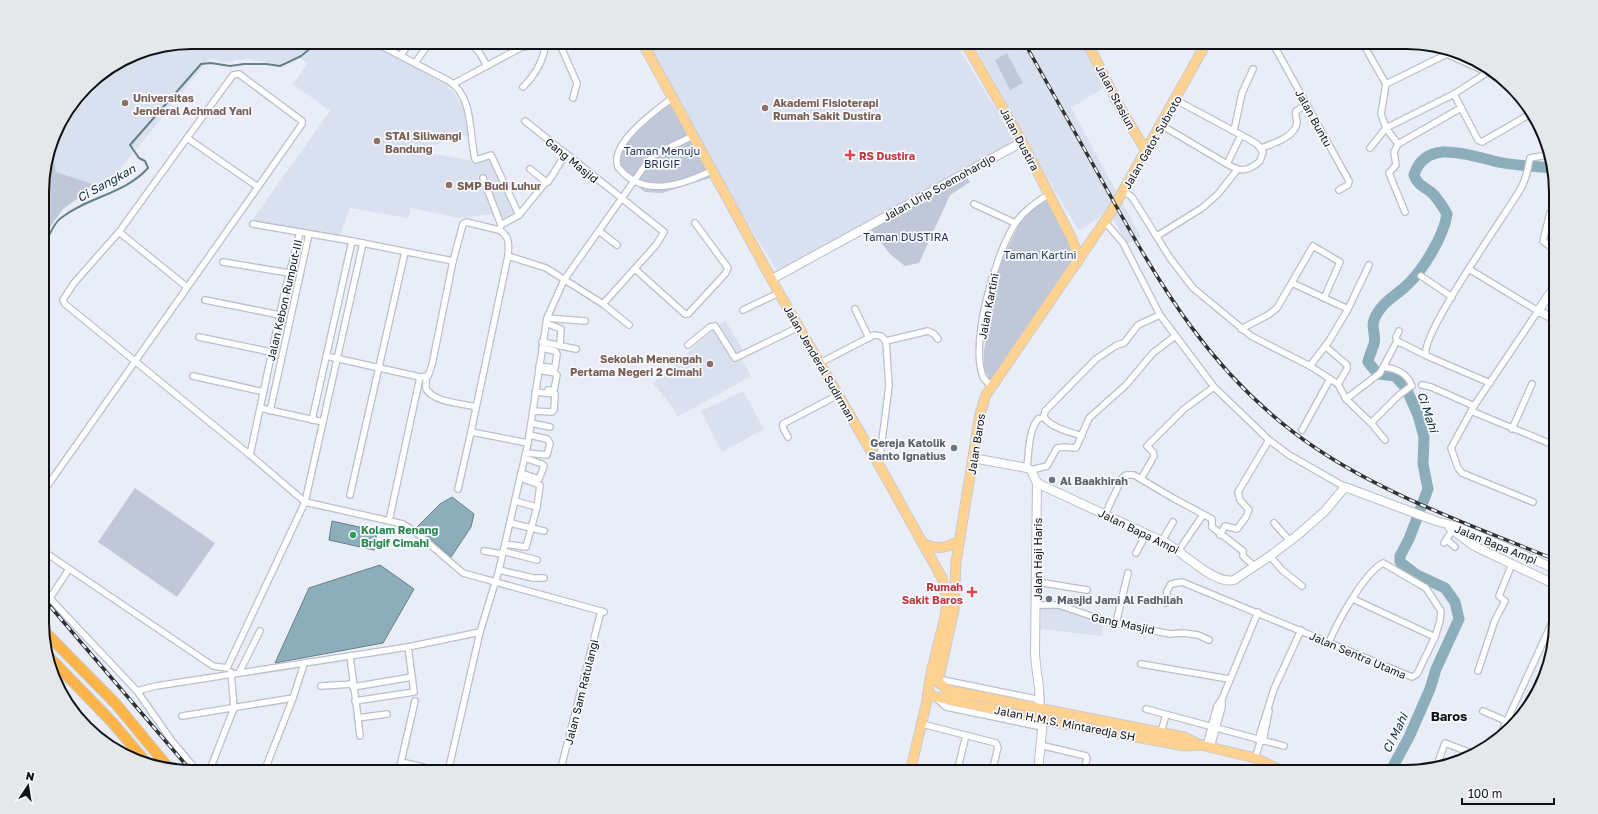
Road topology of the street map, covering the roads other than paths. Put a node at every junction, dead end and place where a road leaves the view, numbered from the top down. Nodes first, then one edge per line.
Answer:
1 (389, 49) edge
2 (392, 49) edge
3 (404, 49) edge
4 (425, 49) edge
5 (476, 49) edge
6 (518, 49) edge
7 (542, 49) edge
8 (563, 49) edge
9 (646, 49) edge
10 (969, 49) edge
11 (1091, 49) edge
12 (1202, 49) edge
13 (1276, 49) edge
14 (1366, 49) edge
15 (399, 54) junction
16 (1442, 54) edge
17 (415, 63) junction
18 (487, 66) junction
19 (1253, 69) dead end
20 (1485, 73) edge
21 (453, 84) junction
22 (1386, 84) junction
23 (523, 87) dead end
24 (1454, 94) junction
25 (572, 98) dead end
26 (672, 98) junction
27 (1176, 100) junction
28 (1307, 104) junction
29 (1461, 108) junction
30 (1527, 116) edge
31 (524, 120) dead end
32 (1161, 125) junction
33 (1386, 128) junction
34 (1234, 131) junction
35 (1241, 135) junction
36 (693, 136) junction
37 (187, 138) junction
38 (1022, 142) junction
39 (1398, 144) junction
40 (1262, 148) junction
41 (1370, 148) dead end
42 (1146, 151) junction
43 (566, 155) junction
44 (1544, 155) edge
45 (1226, 164) junction
46 (530, 169) dead end
47 (713, 170) junction
48 (1237, 170) junction
49 (483, 178) dead end
50 (634, 181) junction
51 (546, 182) junction
52 (258, 187) junction
53 (1339, 190) dead end
54 (1124, 191) junction
55 (1049, 194) junction
56 (621, 198) junction
57 (974, 204) dead end
58 (1405, 212) dead end
59 (519, 215) junction
60 (1549, 217) edge
61 (1105, 222) junction
62 (695, 223) dead end
63 (1015, 223) junction
64 (253, 224) dead end
65 (500, 227) junction
66 (599, 231) junction
67 (119, 232) junction
68 (300, 232) junction
69 (309, 234) junction
70 (1158, 236) junction
71 (1071, 237) junction
72 (1093, 240) junction
73 (352, 241) junction
74 (363, 243) junction
75 (617, 245) dead end
76 (1549, 246) edge
77 (405, 252) junction
78 (508, 256) junction
79 (453, 261) junction
80 (223, 262) dead end
81 (1077, 263) junction
82 (1369, 265) dead end
83 (1469, 268) junction
84 (635, 269) junction
85 (289, 273) junction
86 (1421, 276) dead end
87 (772, 279) junction
88 (564, 280) junction
89 (1292, 283) junction
90 (187, 287) junction
91 (779, 293) junction
92 (1549, 295) edge
93 (1452, 297) junction
94 (1324, 298) junction
95 (206, 300) dead end
96 (602, 304) junction
97 (854, 309) dead end
98 (1348, 309) junction
99 (743, 310) dead end
100 (1538, 311) junction
101 (280, 315) junction
102 (1160, 315) junction
103 (1549, 316) edge
104 (546, 321) junction
105 (585, 321) dead end
106 (629, 325) dead end
107 (799, 327) junction
108 (1241, 329) junction
109 (1399, 331) dead end
110 (1175, 336) junction
111 (199, 337) dead end
112 (869, 338) junction
113 (938, 339) dead end
114 (886, 341) junction
115 (1397, 341) junction
116 (542, 345) junction
117 (688, 345) dead end
118 (560, 346) junction
119 (1324, 346) junction
120 (576, 349) dead end
121 (271, 352) junction
122 (1426, 354) junction
123 (326, 356) junction
124 (337, 358) junction
125 (136, 362) junction
126 (820, 363) junction
127 (1310, 366) junction
128 (380, 368) junction
129 (539, 368) junction
130 (1383, 368) junction
131 (193, 376) dead end
132 (423, 377) junction
133 (1330, 379) junction
134 (1490, 383) junction
135 (1338, 384) junction
136 (1532, 384) dead end
137 (1422, 385) dead end
138 (991, 386) junction
139 (1214, 387) junction
140 (536, 390) junction
141 (264, 392) junction
142 (838, 395) junction
143 (1346, 399) junction
144 (476, 407) junction
145 (260, 408) junction
146 (1472, 409) junction
147 (270, 410) junction
148 (533, 411) junction
149 (1044, 417) junction
150 (312, 420) junction
151 (324, 422) junction
152 (531, 423) junction
153 (1371, 423) junction
154 (550, 427) dead end
155 (1512, 429) junction
156 (1302, 430) dead end
157 (471, 432) junction
158 (529, 435) junction
159 (1082, 436) junction
160 (788, 437) dead end
161 (1269, 440) junction
162 (1385, 440) dead end
163 (1549, 443) edge
164 (528, 444) junction
165 (250, 455) junction
166 (525, 455) junction
167 (973, 458) junction
168 (879, 464) junction
169 (1029, 469) junction
170 (521, 476) junction
171 (1141, 479) junction
172 (1037, 483) junction
173 (49, 484) edge
174 (1345, 487) junction
175 (458, 489) dead end
176 (350, 495) dead end
177 (515, 501) junction
178 (305, 502) junction
179 (1534, 502) dead end
180 (537, 507) junction
181 (1105, 515) junction
182 (1203, 515) junction
183 (389, 521) junction
184 (1436, 521) junction
185 (510, 522) junction
186 (1173, 522) dead end
187 (1274, 523) dead end
188 (531, 528) junction
189 (1453, 530) junction
190 (544, 531) dead end
191 (1147, 533) junction
192 (1220, 535) junction
193 (960, 540) junction
194 (1162, 541) junction
195 (1290, 541) junction
196 (923, 543) junction
197 (505, 544) junction
198 (1456, 547) dead end
199 (1179, 550) junction
200 (484, 551) dead end
201 (503, 553) junction
202 (1136, 553) dead end
203 (49, 555) edge
204 (1270, 556) junction
205 (537, 560) dead end
206 (1512, 564) junction
207 (1254, 566) junction
208 (1549, 566) edge
209 (70, 569) junction
210 (499, 570) junction
211 (1128, 573) dead end
212 (955, 574) junction
213 (544, 578) dead end
214 (942, 578) junction
215 (496, 582) junction
216 (1037, 582) junction
217 (1549, 582) edge
218 (1302, 586) dead end
219 (1087, 590) dead end
220 (50, 598) joint
221 (1353, 599) junction
222 (1166, 603) dead end
223 (1037, 604) junction
224 (1258, 612) junction
225 (1116, 623) junction
226 (1549, 629) edge
227 (1301, 630) junction
228 (260, 631) dead end
229 (480, 632) junction
230 (50, 637) edge
231 (1435, 637) junction
232 (1209, 640) dead end
233 (1328, 642) junction
234 (408, 647) junction
235 (350, 656) junction
236 (56, 664) edge
237 (304, 664) junction
238 (1141, 664) dead end
239 (227, 668) junction
240 (1478, 671) dead end
241 (240, 673) junction
242 (232, 674) junction
243 (412, 677) junction
244 (938, 679) junction
245 (1229, 679) junction
246 (353, 685) junction
247 (321, 686) dead end
248 (137, 691) junction
249 (962, 693) junction
250 (932, 696) junction
251 (293, 698) junction
252 (355, 701) junction
253 (414, 701) dead end
254 (1040, 705) junction
255 (234, 708) junction
256 (1146, 709) dead end
257 (1483, 712) dead end
258 (387, 714) dead end
259 (1166, 715) junction
260 (182, 716) dead end
261 (358, 718) junction
262 (1506, 721) junction
263 (922, 724) junction
264 (1042, 724) junction
265 (1504, 725) edge
266 (1214, 728) junction
267 (966, 735) junction
268 (360, 736) dead end
269 (1160, 737) junction
270 (1261, 740) junction
271 (1040, 745) junction
272 (1206, 746) junction
273 (1284, 746) dead end
274 (1467, 751) edge
275 (140, 755) edge
276 (1255, 758) junction
277 (1439, 761) edge
278 (164, 762) edge
279 (401, 762) junction
280 (192, 765) edge
281 (212, 765) edge
282 (267, 765) edge
283 (400, 765) edge
284 (414, 765) edge
285 (450, 765) edge
286 (562, 765) edge
287 (912, 765) edge
288 (959, 765) edge
289 (994, 765) edge
290 (1039, 765) edge
291 (1085, 765) edge
292 (1270, 765) edge

1 - 15 street
2 - 15 street
3 - 15 street
4 - 17 street
5 - 18 street
6 - 18 street
7 - 23 street
8 - 25 street
9 - 26 main road, Jalan Jenderal Sudirman
10 - 38 main road, Jalan Dustira
11 - 42 main road, Jalan Stasiun
12 - 27 main road, Jalan Gatot Subroto
13 - 28 street, Jalan Buntu
14 - 22 street
15 - 17 street
16 - 22 street
17 - 21 street
18 - 21 street
19 - 34 street
20 - 24 street
21 - 59 street
22 - 33 street
24 - 29 street
24 - 33 street
26 - 36 main road, Jalan Jenderal Sudirman
26 - 50 street
27 - 32 main road, Jalan Gatot Subroto
27 - 34 street
28 - 40 street
28 - 53 street, Jalan Buntu
29 - 30 street
29 - 39 street
31 - 43 street, Gang Masjid
32 - 42 main road, Jalan Gatot Subroto
32 - 45 street
33 - 39 street
33 - 41 street
34 - 35 street
35 - 40 street
35 - 45 street
36 - 47 main road, Jalan Jenderal Sudirman
36 - 50 street
37 - 52 street
37 - 52 street
37 - 67 street
38 - 55 main road, Jalan Dustira
38 - 87 street, Jalan Urip Soemohardjo
39 - 58 street
40 - 48 street
42 - 54 main road, Jalan Gatot Subroto
43 - 51 street
43 - 56 street, Gang Masjid
44 - 83 street
45 - 48 street
46 - 51 street
47 - 50 street
47 - 87 main road, Jalan Jenderal Sudirman
48 - 70 street
49 - 65 street
50 - 56 street
51 - 59 street
52 - 90 street
54 - 61 main road, Jalan Gatot Subroto
54 - 70 street
55 - 63 street, Jalan Kartini
55 - 71 main road, Jalan Dustira
56 - 66 street
56 - 84 street, Gang Masjid
57 - 63 street
59 - 65 street
60 - 76 street
61 - 72 main road, Jalan Gatot Subroto
61 - 102 street
62 - 84 street
63 - 138 street, Jalan Kartini
64 - 68 street
65 - 78 street
65 - 79 street
66 - 75 street
66 - 88 street
67 - 90 street
67 - 125 street
68 - 69 street, Jalan Kebon Rumput-III
68 - 85 street, Jalan Kebon Rumput-III
69 - 73 street, Jalan Kebon Rumput-III
69 - 147 street
70 - 108 street
71 - 72 main road
71 - 81 main road, Jalan Dustira
72 - 81 main road, Jalan Baros
73 - 74 street, Jalan Kebon Rumput-III
73 - 123 street
74 - 77 street, Jalan Kebon Rumput-III
74 - 124 street
77 - 79 street, Jalan Kebon Rumput-III
77 - 128 street
78 - 88 street
78 - 144 street
79 - 132 street
80 - 85 street
81 - 138 main road, Jalan Baros
82 - 98 street
83 - 93 street
83 - 100 street
84 - 96 street
85 - 101 street, Jalan Kebon Rumput-III
86 - 93 street
87 - 91 main road, Jalan Jenderal Sudirman
88 - 96 street
88 - 104 street
89 - 94 street
89 - 94 street
89 - 108 street
90 - 125 street
91 - 99 street
91 - 107 main road, Jalan Jenderal Sudirman
92 - 100 street
93 - 122 street
94 - 98 street
95 - 101 street
96 - 106 street
97 - 112 street
98 - 119 street
100 - 103 street
100 - 134 street
101 - 121 street, Jalan Kebon Rumput-III
102 - 110 street
102 - 149 street
104 - 105 street
104 - 116 street
104 - 118 street
107 - 117 street
107 - 126 main road, Jalan Jenderal Sudirman
108 - 127 street
109 - 115 street
110 - 139 street
110 - 159 street
111 - 121 street
112 - 114 street
112 - 126 street
113 - 114 street
114 - 168 street
115 - 122 street
115 - 130 street
116 - 118 street
116 - 129 street
116 - 129 street
118 - 120 street
119 - 127 street
119 - 135 street
121 - 141 street, Jalan Kebon Rumput-III
122 - 134 street
123 - 124 street
123 - 150 street
124 - 128 street
124 - 151 street
125 - 165 street
125 - 173 street
126 - 142 main road, Jalan Jenderal Sudirman
127 - 133 street
128 - 132 street
128 - 176 street
129 - 140 street
129 - 140 street
130 - 143 street
130 - 153 street
131 - 141 street
132 - 144 street
132 - 183 street
133 - 135 street
133 - 156 street
134 - 146 street
135 - 143 street
136 - 155 street
137 - 146 street
138 - 167 main road, Jalan Baros
139 - 161 street
139 - 171 street
140 - 148 street
140 - 148 street
141 - 145 street, Jalan Kebon Rumput-III
142 - 160 street
142 - 168 main road, Jalan Jenderal Sudirman
143 - 153 street
144 - 157 street
145 - 147 street
145 - 165 street, Jalan Kebon Rumput-III
146 - 155 street
146 - 179 street
147 - 150 street
148 - 152 street
149 - 159 street
149 - 169 street
150 - 151 street
151 - 178 street
152 - 154 street
152 - 158 street
153 - 162 street
155 - 163 street
157 - 164 street
157 - 175 street
158 - 164 street
158 - 166 street
159 - 169 street
161 - 174 street
161 - 192 street
164 - 166 street
165 - 178 street
166 - 170 street
166 - 170 street
167 - 169 street
167 - 193 main road, Jalan Baros
168 - 196 main road, Jalan Jenderal Sudirman
169 - 172 street, Jalan Haji Haris
170 - 177 street
170 - 180 street
171 - 181 street
171 - 182 street
172 - 181 street, Jalan Bapa Ampi
172 - 216 street, Jalan Haji Haris
174 - 184 street, Jalan Bapa Ampi
174 - 195 street, Jalan Bapa Ampi
177 - 180 street
177 - 185 street
178 - 183 street, Jalan Sam Ratulangi
178 - 239 street
180 - 188 street
181 - 191 street, Jalan Bapa Ampi
182 - 192 street
182 - 199 street
183 - 215 street, Jalan Sam Ratulangi
184 - 189 street, Jalan Bapa Ampi
184 - 208 street, Jalan Bapa Ampi
185 - 188 street
185 - 197 street
186 - 194 street
187 - 195 street
188 - 190 street
188 - 197 street
189 - 198 street
189 - 206 street, Jalan Bapa Ampi
191 - 194 street, Jalan Bapa Ampi
191 - 202 street
192 - 207 street
193 - 196 main road
193 - 212 main road, Jalan Baros
194 - 199 street, Jalan Bapa Ampi
195 - 204 street, Jalan Bapa Ampi
196 - 214 main road, Jalan Jenderal Sudirman
197 - 201 street
199 - 207 street, Jalan Bapa Ampi
200 - 201 street
201 - 205 street
201 - 210 street
203 - 209 street
204 - 207 street, Jalan Bapa Ampi
204 - 218 street
206 - 217 street, Jalan Bapa Ampi
206 - 240 street
209 - 220 street
209 - 239 street
210 - 213 street
210 - 215 street
211 - 225 street
212 - 214 main road
212 - 244 main road, Jalan Baros
214 - 250 main road, Jalan Jenderal Sudirman
215 - 229 street
215 - 286 street, Jalan Sam Ratulangi
216 - 219 street
216 - 223 street, Jalan Haji Haris
220 - 248 street
221 - 231 street
221 - 231 street
221 - 233 street
222 - 224 street, Jalan Sentra Utama
223 - 225 street, Gang Masjid
223 - 254 street, Jalan Haji Haris
224 - 227 street, Jalan Sentra Utama
224 - 245 street
225 - 232 street, Gang Masjid
226 - 262 street
227 - 233 street, Jalan Sentra Utama
227 - 270 street
228 - 241 street
229 - 234 street
229 - 285 street
230 - 278 highway
231 - 233 street, Jalan Sentra Utama
234 - 235 street
234 - 243 street
235 - 237 street
235 - 246 street
236 - 275 highway
237 - 241 street
237 - 251 street
238 - 245 street
239 - 242 street
241 - 242 street
242 - 248 street
242 - 255 street
243 - 246 street
243 - 252 street
244 - 249 main road, Jalan H.M.S. Mintaredja SH
244 - 254 street
245 - 266 street
246 - 247 street
246 - 252 street
248 - 280 street
249 - 250 main road
249 - 254 main road, Jalan H.M.S. Mintaredja SH
250 - 263 main road
250 - 264 main road, Jalan H.M.S. Mintaredja SH
251 - 255 street
251 - 282 street
252 - 261 street
253 - 279 street
254 - 269 main road, Jalan H.M.S. Mintaredja SH
255 - 260 street
255 - 281 street
256 - 259 street
257 - 262 street
258 - 261 street
259 - 266 street
259 - 269 street
261 - 268 street
262 - 265 street
263 - 267 street
263 - 287 main road
264 - 269 main road, Jalan H.M.S. Mintaredja SH
264 - 271 street
266 - 270 street
266 - 272 street
267 - 288 street
267 - 289 street
269 - 272 main road, Jalan H.M.S. Mintaredja SH
270 - 273 street
270 - 276 street
271 - 290 street
271 - 291 street
272 - 276 main road, Jalan H.M.S. Mintaredja SH
274 - 277 street
276 - 292 main road, Jalan H.M.S. Mintaredja SH
279 - 283 street
279 - 284 street

